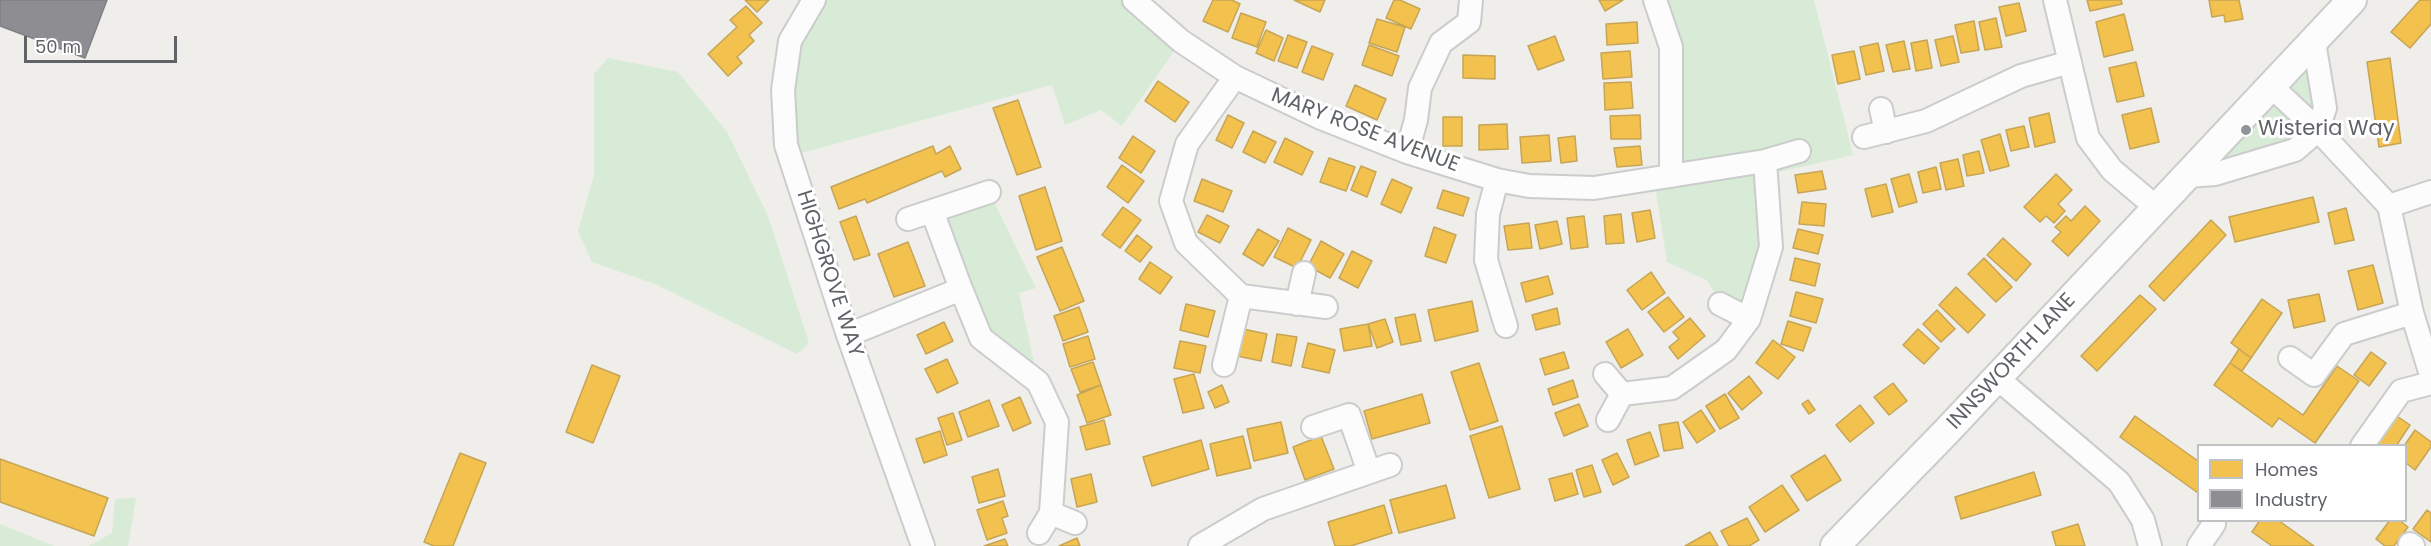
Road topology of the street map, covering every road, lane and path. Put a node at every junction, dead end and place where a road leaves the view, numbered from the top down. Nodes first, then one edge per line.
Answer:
1 (814, 0) edge
2 (1134, 0) edge
3 (1655, 0) edge
4 (2055, 0) edge
5 (2352, 0) edge
6 (1475, 18) edge
7 (2314, 42) junction
8 (2070, 62) junction
9 (1235, 77) junction
10 (2271, 86) junction
11 (1881, 109) dead end
12 (2318, 130) junction
13 (1799, 151) dead end
14 (1407, 152) junction
15 (1765, 161) junction
16 (1671, 176) junction
17 (2188, 176) junction
18 (1497, 180) junction
19 (989, 192) dead end
20 (2431, 192) edge
21 (2389, 206) junction
22 (2157, 207) junction
23 (932, 211) junction
24 (908, 219) dead end
25 (1304, 273) dead end
26 (961, 289) junction
27 (1241, 296) junction
28 (1297, 303) junction
29 (1720, 304) dead end
30 (1326, 307) dead end
31 (2412, 313) junction
32 (1749, 319) junction
33 (1506, 326) dead end
34 (849, 335) junction
35 (2290, 358) dead end
36 (1224, 364) dead end
37 (1605, 375) dead end
38 (2431, 375) edge
39 (1997, 378) junction
40 (2431, 383) edge
41 (1622, 394) junction
42 (1608, 420) dead end
43 (1313, 427) dead end
44 (2363, 444) edge
45 (1051, 513) junction
46 (1075, 523) dead end
47 (2214, 524) dead end
48 (1039, 533) dead end
49 (923, 546) edge
50 (1200, 546) edge
51 (1835, 546) edge
52 (2150, 546) edge
53 (2199, 546) edge

1 - 34 street, HIGHGROVE WAY
2 - 9 street, MARY ROSE AVENUE
3 - 16 street
4 - 8 street
5 - 7 street, INNSWORTH LANE
6 - 14 street
7 - 10 street, INNSWORTH LANE
7 - 12 street
8 - 11 street
8 - 22 street
9 - 14 street, MARY ROSE AVENUE
9 - 27 street
10 - 12 street
10 - 17 street, INNSWORTH LANE
12 - 17 street
12 - 21 street
13 - 15 street, MARY ROSE AVENUE
14 - 18 street, MARY ROSE AVENUE
15 - 16 street, MARY ROSE AVENUE
15 - 32 street
16 - 18 street, MARY ROSE AVENUE
17 - 22 street, INNSWORTH LANE
18 - 33 street
19 - 23 street
20 - 21 street
21 - 31 street
22 - 39 street, INNSWORTH LANE
23 - 24 street
23 - 26 street
25 - 28 street
26 - 34 street
26 - 45 street
27 - 28 street
27 - 36 street
28 - 30 street
29 - 32 street
31 - 35 street
31 - 38 street
32 - 41 street
34 - 49 street, HIGHGROVE WAY
37 - 41 street
39 - 51 street, INNSWORTH LANE
39 - 52 street
40 - 44 street
41 - 42 street
43 - 50 street
45 - 46 street
45 - 48 street
47 - 53 street

